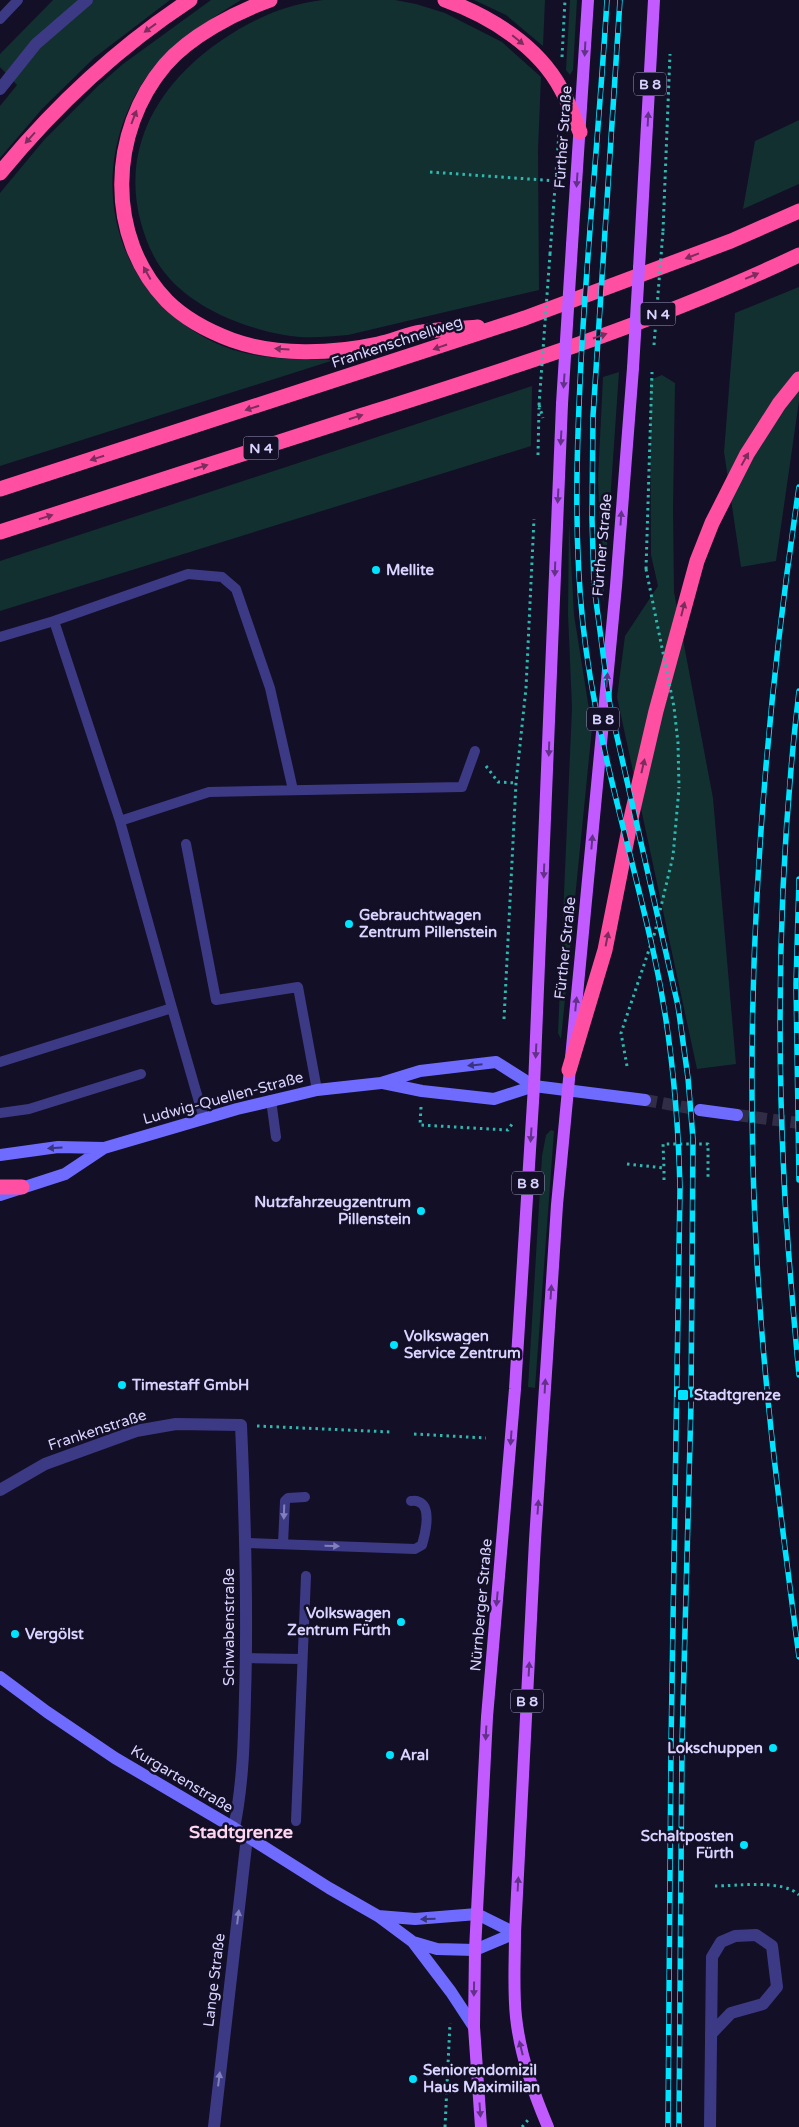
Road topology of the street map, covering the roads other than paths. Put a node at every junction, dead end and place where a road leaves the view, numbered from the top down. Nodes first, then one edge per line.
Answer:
1 (18, 0) edge
2 (87, 0) edge
3 (190, 0) edge
4 (270, 0) edge
5 (445, 0) edge
6 (588, 0) edge
7 (654, 0) edge
8 (0, 19) edge
9 (0, 89) edge
10 (580, 132) junction
11 (0, 173) edge
12 (799, 211) edge
13 (799, 256) edge
14 (502, 325) junction
15 (799, 379) edge
16 (0, 489) edge
17 (0, 532) edge
18 (54, 621) junction
19 (0, 637) edge
20 (475, 751) dead end
21 (293, 790) junction
22 (120, 821) junction
23 (186, 844) dead end
24 (172, 1008) junction
25 (0, 1062) edge
26 (569, 1070) junction
27 (141, 1074) dead end
28 (381, 1083) junction
29 (534, 1086) junction
30 (317, 1090) junction
31 (567, 1091) junction
32 (271, 1100) junction
33 (645, 1100) tunnel mouth
34 (700, 1110) tunnel mouth
35 (0, 1113) edge
36 (737, 1115) tunnel mouth
37 (204, 1119) junction
38 (276, 1137) dead end
39 (104, 1148) junction
40 (0, 1155) edge
41 (0, 1187) edge
42 (22, 1187) junction
43 (0, 1195) edge
44 (242, 1425) joint
45 (0, 1490) edge
46 (305, 1497) dead end
47 (411, 1500) dead end
48 (246, 1543) junction
49 (283, 1544) junction
50 (306, 1576) dead end
51 (246, 1658) junction
52 (302, 1659) junction
53 (0, 1677) edge
54 (296, 1821) dead end
55 (234, 1828) junction
56 (247, 1837) junction
57 (476, 1914) junction
58 (378, 1916) junction
59 (515, 1933) junction
60 (413, 1942) junction
61 (475, 1950) junction
62 (474, 2027) junction
63 (711, 2034) junction
64 (214, 2127) edge
65 (481, 2127) edge
66 (548, 2127) edge
67 (710, 2127) edge

1 - 8 lane
2 - 9 street
3 -> 11 highway
14 -> 4 highway
5 -> 10 highway
6 -> 10 main road, Fürther Straße / B 8
26 -> 7 main road, Fürther Straße / B 8, bridge
10 -> 29 main road, Fürther Straße / B 8, bridge
12 -> 14 highway, Frankenschnellweg
17 -> 13 highway, N 4
14 -> 16 highway, Frankenschnellweg
26 -> 15 highway
18 - 19 lane
18 - 21 lane
18 - 22 lane
20 - 21 lane
21 - 22 lane
22 - 24 lane
23 - 30 lane
24 - 25 lane
24 - 37 lane
26 - 31 main road, Fürther Straße / B 8
27 - 35 lane
28 - 29 main road, Ludwig-Quellen-Straße
29 -> 28 main road, Ludwig-Quellen-Straße
28 - 30 main road, Ludwig-Quellen-Straße
29 - 31 main road
29 -> 57 main road, Nürnberger Straße / B 8
30 - 32 main road, Ludwig-Quellen-Straße
31 - 33 main road
59 -> 31 main road, B 8
32 - 37 main road, Ludwig-Quellen-Straße
32 - 38 lane
34 - 36 main road
37 - 39 main road, Ludwig-Quellen-Straße
39 -> 40 main road, Ludwig-Quellen-Straße
39 - 42 main road, Ludwig-Quellen-Straße
41 - 42 highway
42 - 43 main road, Ludwig-Quellen-Straße
44 - 45 street, Frankenstraße
44 - 48 street, Schwabenstraße
46 -> 49 lane
49 -> 47 lane
48 - 49 lane
48 - 51 street, Schwabenstraße
50 - 52 lane
51 - 52 lane
51 - 55 street, Schwabenstraße
52 - 54 lane
53 - 55 main road, Kurgartenstraße
55 - 56 main road, Kurgartenstraße
56 - 58 main road, Kurgartenstraße
64 -> 56 street, Lange Straße
57 -> 58 main road, Kurgartenstraße
57 - 59 main road
57 - 61 main road, Nürnberger Straße / B 8
58 - 60 main road, Kurgartenstraße
59 - 61 main road, Kurgartenstraße
66 -> 59 main road, B 8
60 - 61 main road, Kurgartenstraße
60 - 62 main road
61 -> 62 main road, Nürnberger Straße / B 8
62 -> 65 main road, Nürnberger Straße / B 8
63 - 63 street
63 - 67 street

